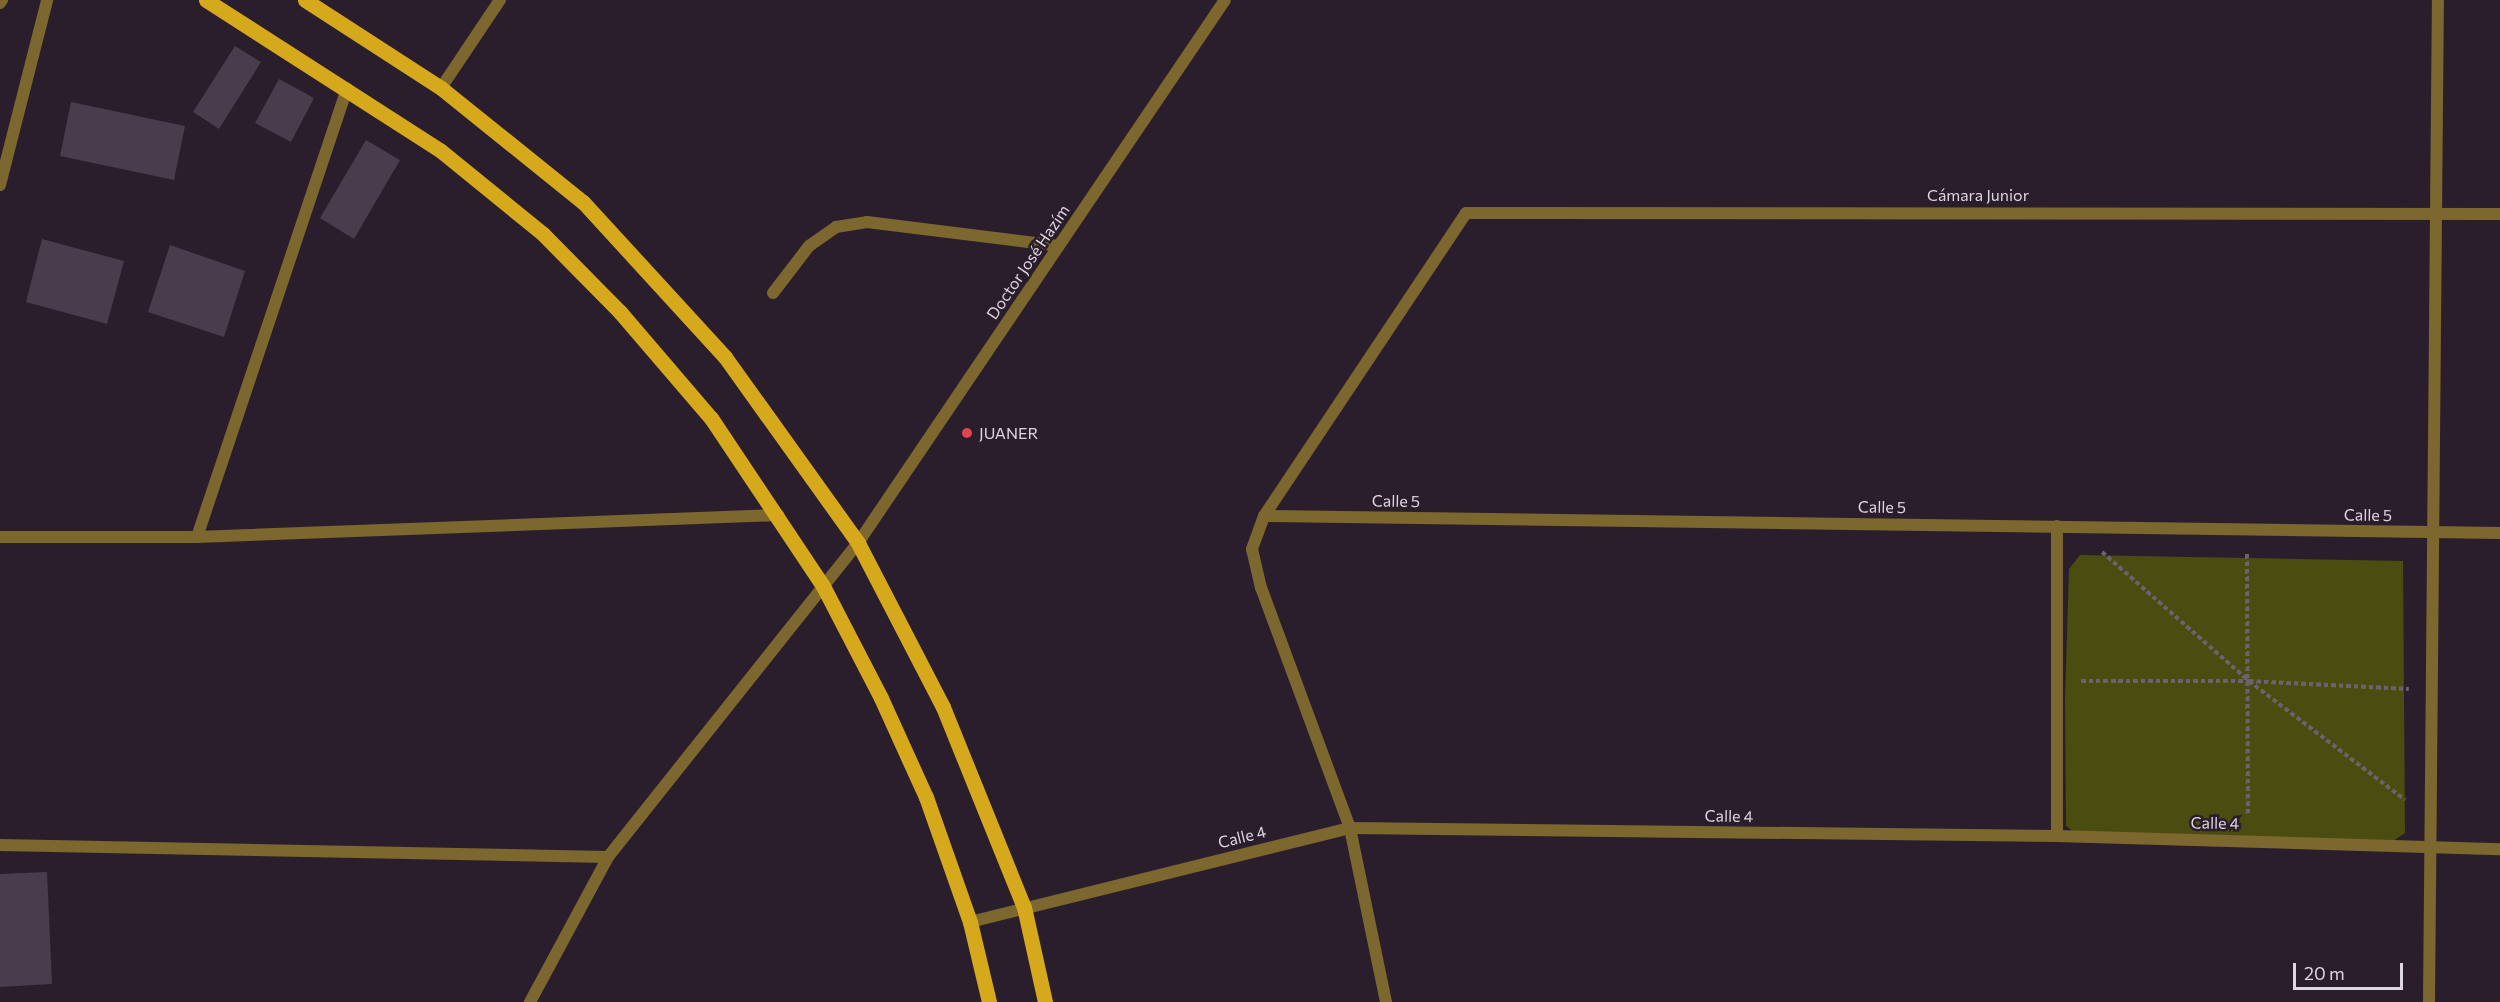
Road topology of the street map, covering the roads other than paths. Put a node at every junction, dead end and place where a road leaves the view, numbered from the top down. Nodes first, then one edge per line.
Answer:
1 (47, 0) edge
2 (206, 0) edge
3 (305, 0) edge
4 (500, 0) edge
5 (1225, 0) edge
6 (2438, 0) edge
7 (346, 88) junction
8 (441, 88) junction
9 (0, 185) edge
10 (2432, 213) junction
11 (2500, 214) edge
12 (1059, 246) junction
13 (772, 293) dead end
14 (779, 515) junction
15 (1264, 516) junction
16 (2057, 526) junction
17 (2432, 533) junction
18 (2500, 533) edge
19 (0, 537) edge
20 (197, 537) junction
21 (858, 543) junction
22 (823, 586) junction
23 (1350, 828) junction
24 (2057, 836) junction
25 (0, 845) edge
26 (2432, 845) junction
27 (2500, 849) edge
28 (608, 857) junction
29 (1024, 907) junction
30 (969, 922) junction
31 (530, 1002) edge
32 (989, 1002) edge
33 (1045, 1002) edge
34 (1386, 1002) edge
35 (2429, 1002) edge

1 - 9 street
2 - 7 main road
3 - 8 main road
4 - 8 street
5 - 12 street, Doctor José Hazím
6 - 10 street
7 - 14 main road
7 - 20 street
8 - 21 main road
10 - 11 street, Cámara Junior
10 - 15 street, Cámara Junior
10 - 17 street
12 - 13 street
12 - 21 street, Doctor José Hazím
14 - 20 street
14 - 22 main road
15 - 16 street, Calle 5
15 - 23 street
16 - 17 street, Calle 5
16 - 24 street
17 - 18 street, Calle 5
17 - 26 street
19 - 20 street
21 - 22 street, Doctor José Hazím
21 - 29 main road
22 - 28 street, Doctor José Hazím
22 - 30 main road
23 - 24 street, Calle 4
23 - 29 street, Calle 4
23 - 34 street
24 - 26 street, Calle 4
25 - 28 street
26 - 27 street, Calle 4
26 - 35 street
28 - 31 street, Doctor José Hazím
29 - 30 street, Calle 4
29 - 33 main road
30 - 32 main road

